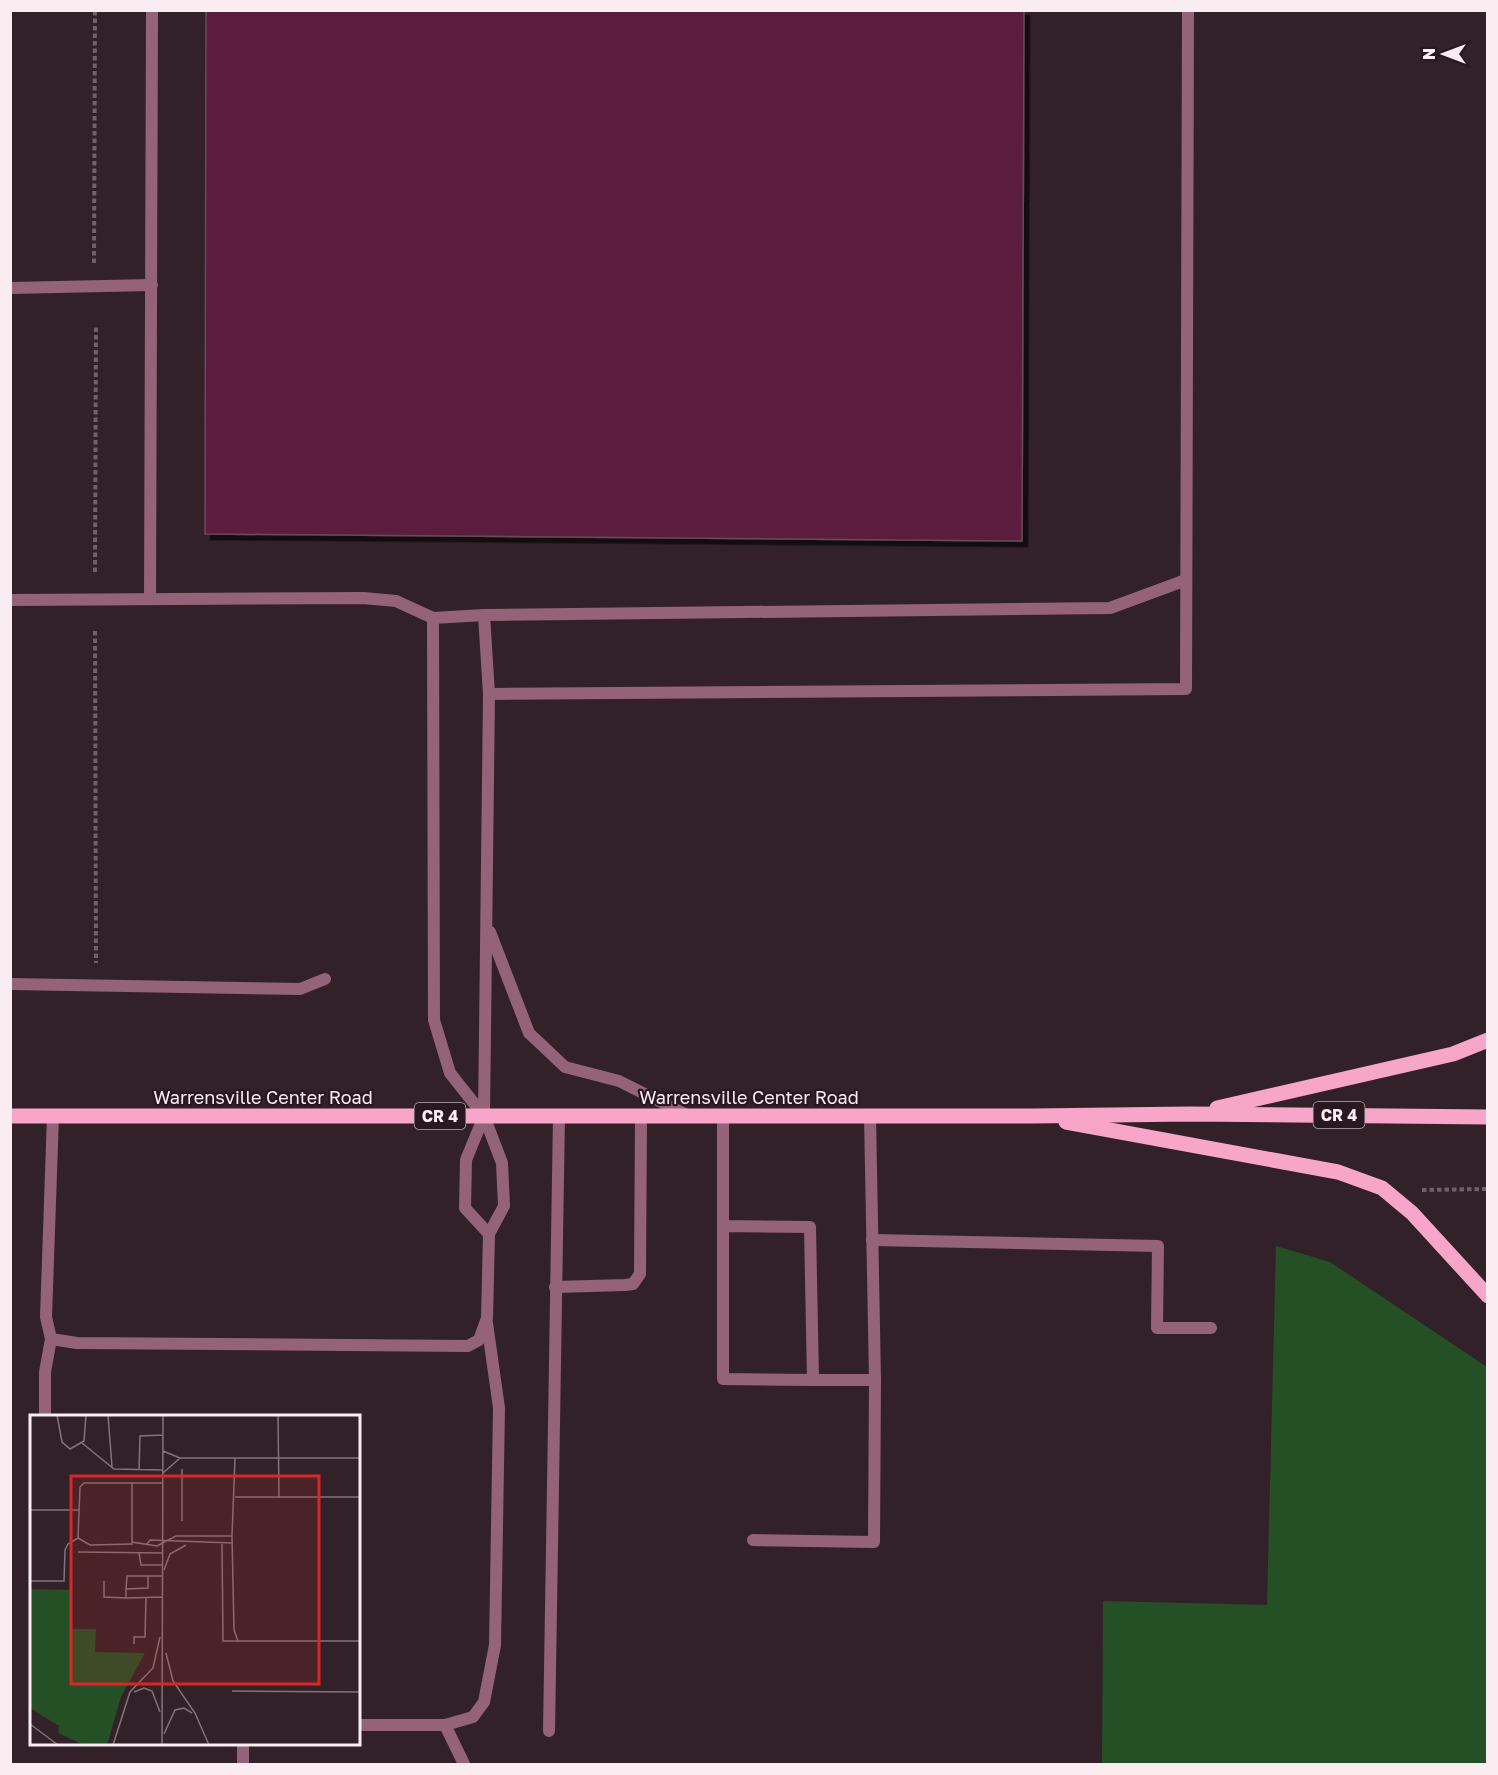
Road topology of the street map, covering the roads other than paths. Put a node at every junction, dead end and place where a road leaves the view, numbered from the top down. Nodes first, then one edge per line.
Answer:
1 (152, 10) edge
2 (1188, 10) edge
3 (152, 285) junction
4 (10, 288) edge
5 (1186, 580) junction
6 (150, 599) junction
7 (10, 600) edge
8 (484, 615) junction
9 (433, 618) junction
10 (489, 694) junction
11 (487, 923) junction
12 (325, 979) dead end
13 (10, 984) edge
14 (1488, 1040) edge
15 (1190, 1114) junction
16 (10, 1116) edge
17 (53, 1116) junction
18 (484, 1116) junction
19 (558, 1116) junction
20 (641, 1116) junction
21 (690, 1116) junction
22 (723, 1116) junction
23 (870, 1116) junction
24 (1033, 1116) junction
25 (1488, 1117) edge
26 (723, 1227) junction
27 (489, 1234) junction
28 (872, 1240) junction
29 (555, 1287) junction
30 (1488, 1296) edge
31 (487, 1318) junction
32 (1211, 1328) dead end
33 (51, 1339) junction
34 (813, 1380) junction
35 (875, 1380) junction
36 (45, 1415) edge
37 (753, 1540) dead end
38 (360, 1725) edge
39 (445, 1725) junction
40 (549, 1731) dead end
41 (243, 1745) edge
42 (243, 1764) edge
43 (464, 1764) edge

1 - 3 lane
2 - 5 lane
3 - 4 lane
3 - 6 lane
5 - 8 lane
5 - 10 lane
6 - 7 lane
6 - 9 lane
8 - 9 lane
8 - 10 lane
9 - 18 lane
10 - 11 lane
11 - 18 lane
11 - 21 lane
12 - 13 lane
14 - 15 main road
15 - 24 main road, Warrensville Center Road / CR 4
15 - 25 main road, Warrensville Center Road / CR 4
16 - 17 main road, Warrensville Center Road / CR 4
17 - 18 main road, Warrensville Center Road / CR 4
17 - 33 lane
18 - 19 main road, Warrensville Center Road / CR 4
18 - 27 lane
18 - 27 lane
19 - 20 main road, Warrensville Center Road / CR 4
19 - 29 lane
20 - 21 main road, Warrensville Center Road / CR 4
20 - 29 lane
21 - 22 main road, Warrensville Center Road / CR 4
22 - 23 main road, Warrensville Center Road / CR 4
22 - 26 lane
23 - 24 main road, Warrensville Center Road / CR 4
23 - 28 lane
24 - 30 main road
26 - 34 lane
26 - 34 lane
27 - 31 lane
28 - 32 lane
28 - 35 lane
29 - 40 lane
31 - 33 lane
31 - 39 lane
33 - 36 lane
34 - 35 lane
35 - 37 lane
38 - 39 lane
39 - 43 lane
41 - 42 lane

